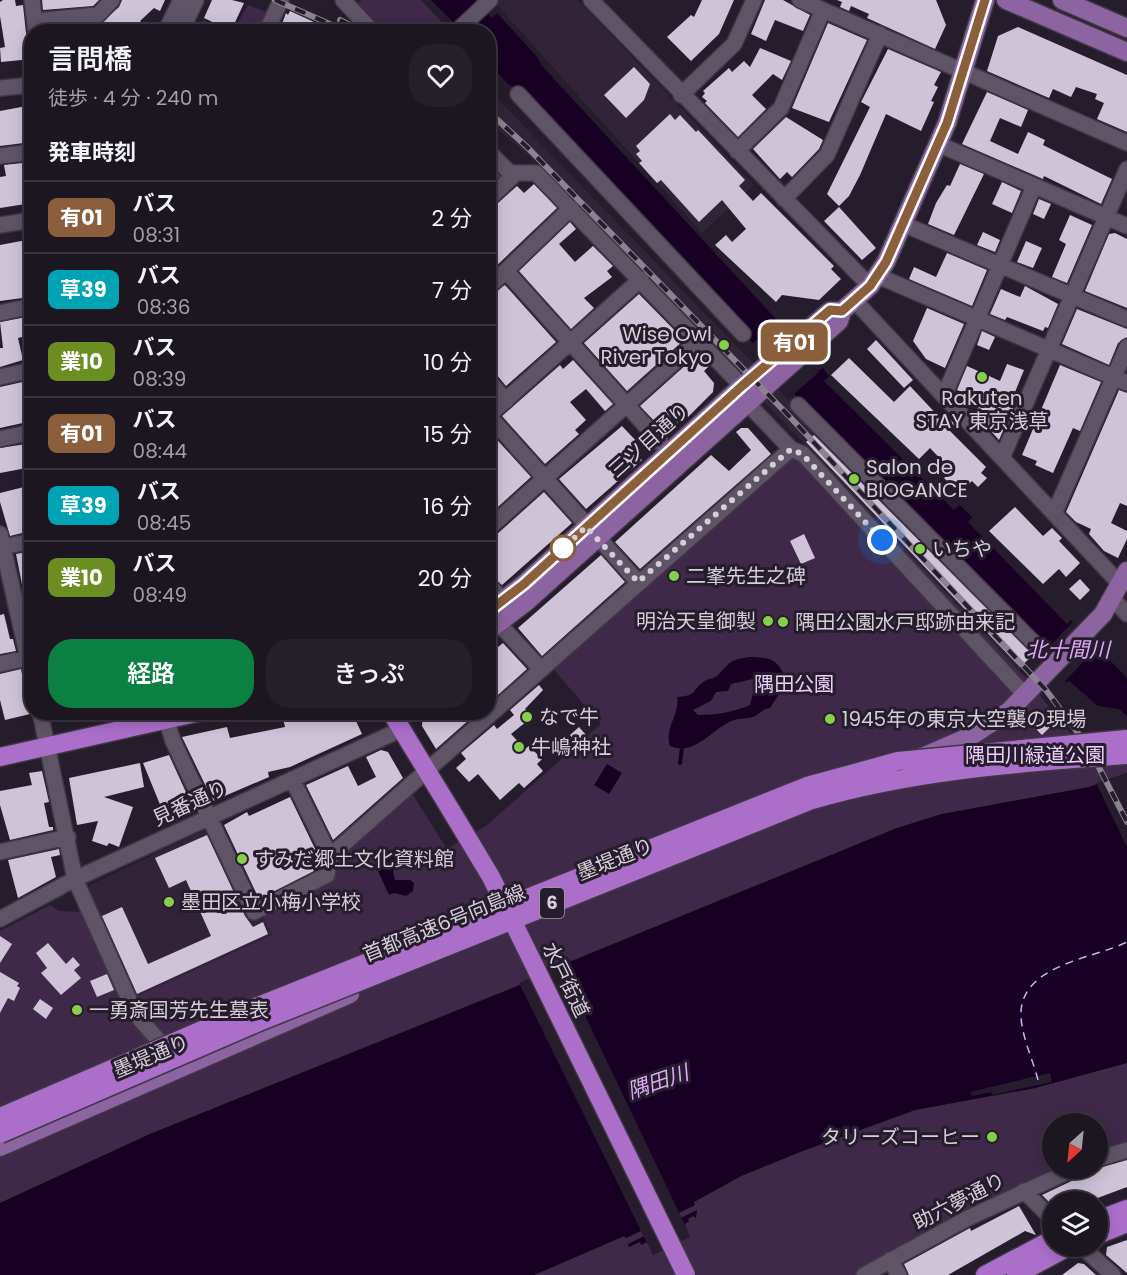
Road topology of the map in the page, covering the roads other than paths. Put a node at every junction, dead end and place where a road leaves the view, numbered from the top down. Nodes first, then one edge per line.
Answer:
1 (32, 0) edge
2 (112, 0) edge
3 (181, 0) edge
4 (196, 0) edge
5 (281, 0) edge
6 (343, 0) edge
7 (591, 0) edge
8 (754, 0) edge
9 (800, 0) edge
10 (985, 0) edge
11 (1006, 0) edge
12 (1062, 0) edge
13 (486, 3) edge
14 (823, 10) junction
15 (35, 24) edge
16 (46, 24) edge
17 (169, 24) edge
18 (185, 24) edge
19 (270, 24) edge
20 (366, 24) edge
21 (464, 24) edge
22 (1127, 28) edge
23 (880, 34) junction
24 (1127, 52) edge
25 (962, 72) junction
26 (24, 86) edge
27 (0, 88) edge
28 (518, 94) dead end
29 (681, 95) junction
30 (1127, 143) edge
31 (938, 144) junction
32 (737, 151) junction
33 (24, 153) edge
34 (0, 156) edge
35 (496, 159) edge
36 (1127, 169) edge
37 (516, 173) junction
38 (1034, 186) junction
39 (496, 192) edge
40 (784, 199) junction
41 (572, 208) junction
42 (1106, 217) junction
43 (24, 221) edge
44 (903, 224) junction
45 (0, 225) edge
46 (1127, 226) edge
47 (999, 264) junction
48 (506, 271) junction
49 (641, 279) junction
50 (496, 280) edge
51 (874, 281) junction
52 (1072, 296) junction
53 (848, 305) junction
54 (24, 308) edge
55 (0, 313) edge
56 (976, 318) junction
57 (1127, 319) edge
58 (743, 334) dead end
59 (699, 340) junction
60 (572, 343) junction
61 (1127, 347) edge
62 (1049, 350) junction
63 (775, 369) junction
64 (24, 372) edge
65 (0, 377) edge
66 (1120, 380) edge
67 (742, 386) junction
68 (496, 389) edge
69 (944, 396) junction
70 (506, 401) junction
71 (627, 404) junction
72 (748, 404) junction
73 (798, 405) dead end
74 (496, 410) edge
75 (496, 424) edge
76 (24, 437) edge
77 (0, 439) edge
78 (791, 449) junction
79 (669, 452) junction
80 (1002, 458) junction
81 (544, 478) junction
82 (1054, 514) junction
83 (496, 522) edge
84 (592, 532) junction
85 (2, 541) edge
86 (24, 541) edge
87 (638, 582) junction
88 (5, 583) edge
89 (1120, 585) edge
90 (1127, 614) edge
91 (496, 618) edge
92 (496, 622) edge
93 (24, 640) edge
94 (1039, 648) dead end
95 (24, 659) edge
96 (0, 664) edge
97 (541, 669) junction
98 (1025, 695) junction
99 (496, 709) edge
100 (42, 720) edge
101 (152, 720) edge
102 (165, 720) edge
103 (397, 720) edge
104 (400, 720) edge
105 (484, 720) edge
106 (1127, 739) edge
107 (48, 747) junction
108 (1127, 755) edge
109 (0, 757) edge
110 (426, 771) junction
111 (292, 779) junction
112 (209, 817) junction
113 (68, 837) junction
114 (0, 852) edge
115 (330, 856) junction
116 (75, 879) junction
117 (0, 919) edge
118 (174, 1071) junction
119 (0, 1117) edge
120 (0, 1134) edge
121 (0, 1147) edge
122 (1127, 1150) edge
123 (1108, 1156) edge
124 (1051, 1179) edge
125 (1024, 1191) junction
126 (1042, 1209) edge
127 (1127, 1209) edge
128 (1108, 1216) edge
129 (1127, 1223) edge
130 (1108, 1231) edge
131 (1042, 1245) edge
132 (1050, 1257) edge
133 (1093, 1257) edge
134 (890, 1260) junction
135 (686, 1275) edge
136 (864, 1275) edge
137 (899, 1275) edge
138 (985, 1275) edge
139 (1016, 1275) edge
140 (1113, 1275) edge

1 - 15 street
2 - 16 street
3 - 17 street
4 - 18 street
5 - 19 street
6 - 20 street
7 - 29 street
8 - 29 street
9 - 14 street
10 - 25 main road, 三ツ目通り
11 - 24 main road
12 - 22 main road
13 - 21 street
14 - 23 street
14 - 32 street
23 - 25 street
23 - 40 street
25 - 30 street
25 - 31 main road, 三ツ目通り
26 - 27 street
28 - 58 street
29 - 32 street
31 - 38 street
31 - 44 main road, 三ツ目通り
32 - 40 street
33 - 34 street
35 - 37 street
36 - 42 street
37 - 39 street
37 - 41 street
38 - 42 street
38 - 47 street
40 - 51 street
41 - 48 street
41 - 49 street
42 - 46 street
42 - 52 street
43 - 45 street
44 - 47 street
44 - 51 main road, 三ツ目通り
47 - 52 street
47 - 56 street
48 - 50 street
48 - 60 street
49 - 59 street
49 - 60 street
51 - 53 main road, 三ツ目通り
51 - 56 street
52 - 57 street
52 - 62 street
53 - 63 main road, 三ツ目通り
53 - 69 street
54 - 55 street
56 - 62 street
56 - 69 street
59 - 67 street
59 - 71 street
60 - 70 street
60 - 71 street
61 - 66 street
62 - 66 street
62 - 80 street
63 - 67 main road, 三ツ目通り
63 - 72 main road, 三ツ目通り
64 - 65 street
66 - 82 street
67 - 79 main road, 三ツ目通り
68 - 70 street
69 - 80 street
70 - 74 street
71 - 79 street
71 - 81 street
72 - 78 street
72 - 84 main road, 三ツ目通り
73 - 94 street
75 - 81 street
76 - 77 street
78 - 87 street
78 - 98 street
79 - 84 main road, 三ツ目通り
80 - 82 street
81 - 83 street
81 - 84 street
82 - 89 street
84 - 87 street
84 - 91 main road, 三ツ目通り
85 - 86 street
85 - 88 street
87 - 97 street
88 - 93 street
89 - 90 street
89 - 98 main road, 墨堤通り
92 - 97 street
95 - 96 street
97 - 99 street
98 - 118 main road, 墨堤通り
100 - 107 street
101 - 107 highway
102 - 112 street
103 - 111 street, 見番通り
104 - 110 highway, 水戸街道 / 6
105 - 110 street
106 - 119 highway, 首都高速6号向島線 / 6, bridge
107 - 109 highway
107 - 113 street
108 - 120 highway, 首都高速6号向島線 / 6, bridge
110 - 115 street
110 - 135 highway, 水戸街道 / 6, bridge
111 - 112 street, 見番通り
111 - 115 street
112 - 115 street
112 - 116 street, 見番通り
113 - 114 street
113 - 116 street
116 - 117 street, 見番通り
116 - 118 street
118 - 121 main road, 墨堤通り
122 - 123 street
124 - 125 street, 助六夢通り
125 - 126 street
125 - 134 street, 助六夢通り
127 - 128 highway
129 - 130 highway
131 - 138 highway
132 - 139 highway
133 - 140 street
134 - 136 street, 助六夢通り
134 - 137 street

